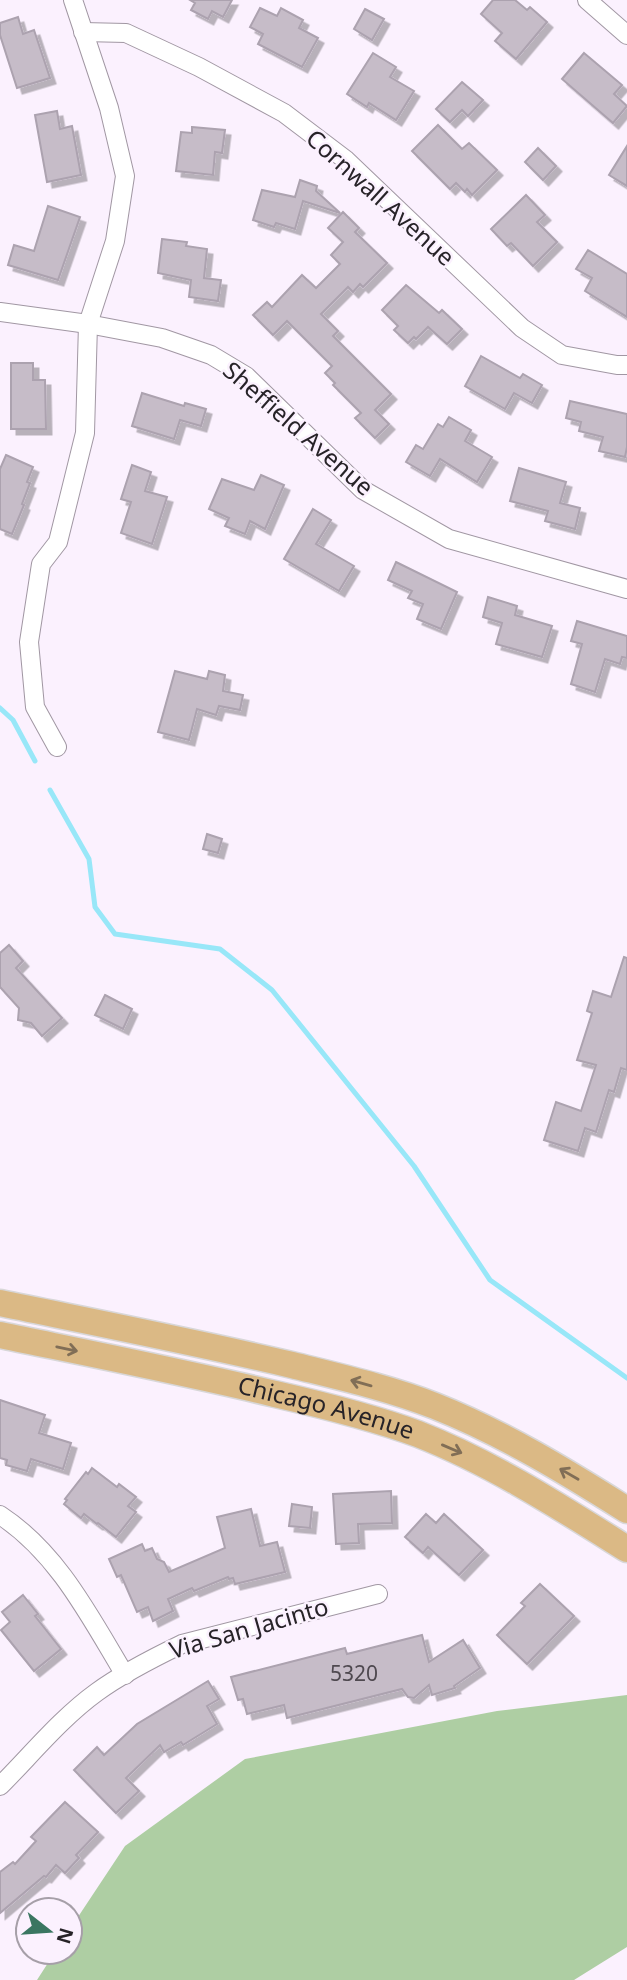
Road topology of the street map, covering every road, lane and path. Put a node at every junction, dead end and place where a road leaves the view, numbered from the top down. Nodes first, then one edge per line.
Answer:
1 (73, 0) edge
2 (587, 0) edge
3 (83, 32) junction
4 (627, 35) edge
5 (0, 312) edge
6 (88, 324) junction
7 (627, 365) edge
8 (627, 589) edge
9 (57, 747) dead end
10 (0, 1303) edge
11 (0, 1335) edge
12 (627, 1510) edge
13 (0, 1515) edge
14 (627, 1549) edge
15 (378, 1594) dead end
16 (125, 1675) junction
17 (0, 1786) edge

1 - 3 street
2 - 4 street
3 - 6 street
3 - 7 street, Cornwall Avenue
5 - 6 street, Sheffield Avenue
6 - 8 street, Sheffield Avenue
6 - 9 street
12 -> 10 main road, Chicago Avenue
11 -> 14 main road, Chicago Avenue
13 - 16 street
15 - 16 street, Via San Jacinto
16 - 17 street, Via San Jacinto

